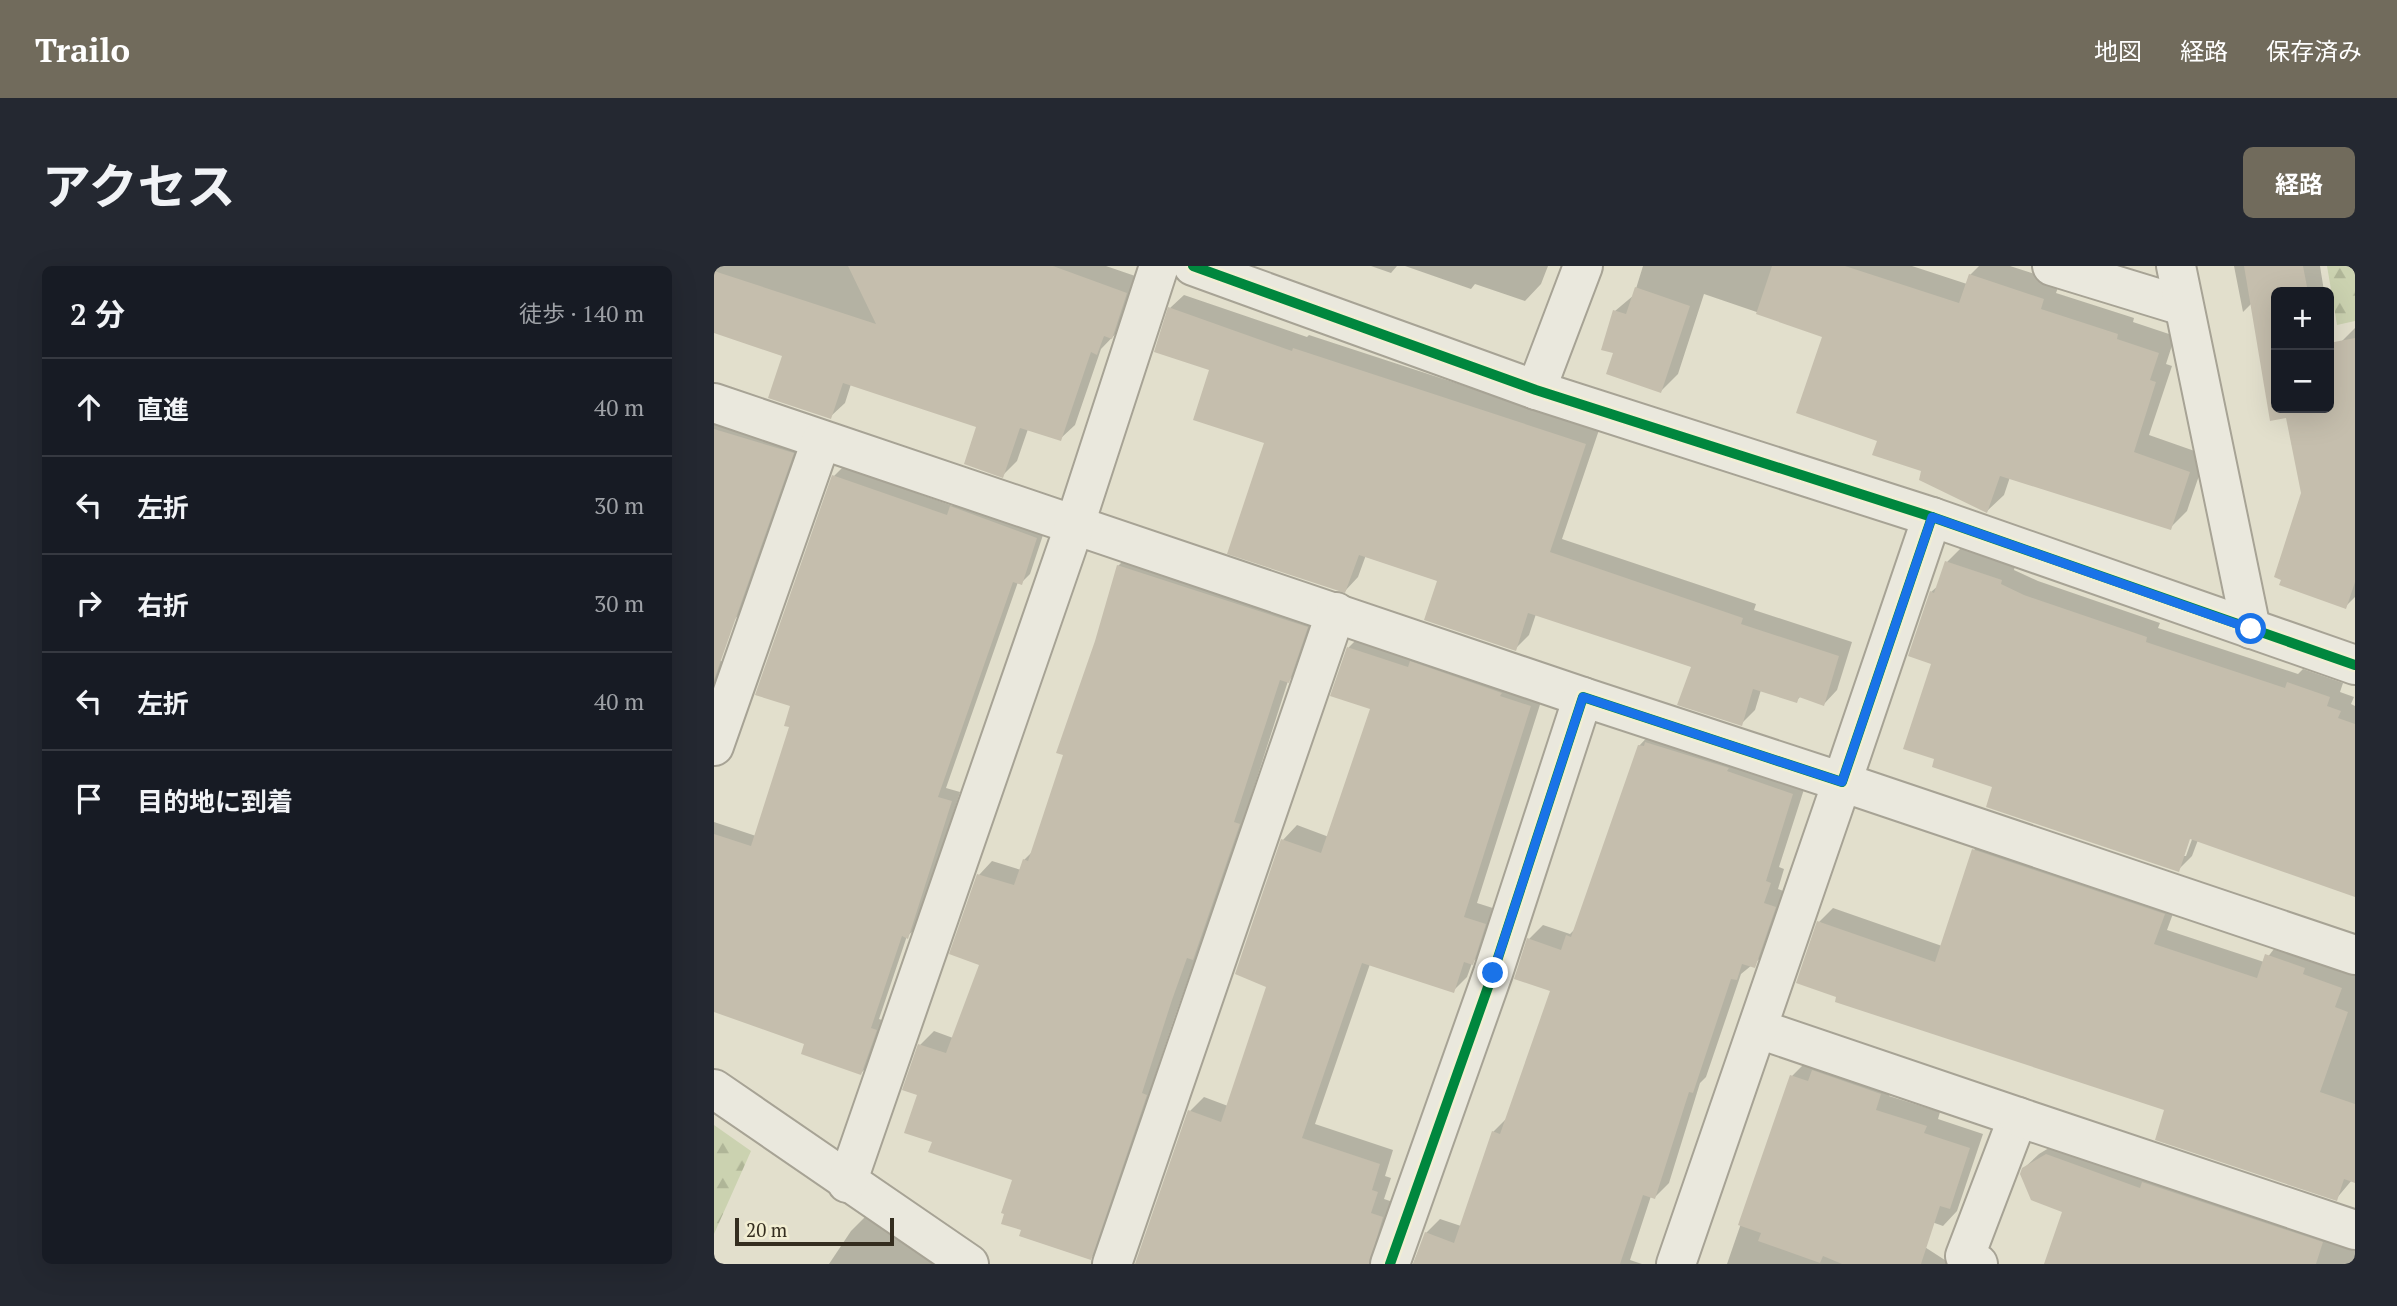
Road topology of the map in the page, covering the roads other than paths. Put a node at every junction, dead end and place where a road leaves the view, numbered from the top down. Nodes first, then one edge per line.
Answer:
1 (1159, 266) edge
2 (1193, 266) edge
3 (1583, 266) edge
4 (2052, 266) edge
5 (2176, 266) edge
6 (2183, 306) junction
7 (1536, 390) junction
8 (714, 403) edge
9 (821, 441) junction
10 (1932, 517) junction
11 (1075, 524) junction
12 (1336, 612) junction
13 (2251, 629) junction
14 (2355, 664) edge
15 (1583, 697) junction
16 (714, 746) edge
17 (1842, 782) junction
18 (2355, 955) edge
19 (1759, 1029) junction
20 (714, 1089) edge
21 (2018, 1117) junction
22 (847, 1183) junction
23 (2355, 1230) edge
24 (969, 1264) edge
25 (1112, 1264) edge
26 (1390, 1264) edge
27 (1676, 1264) edge
28 (1978, 1264) edge

1 - 11 street
2 - 7 street
3 - 7 street
4 - 6 street
5 - 6 street
6 - 13 street
7 - 10 street
8 - 9 street
9 - 11 street
9 - 16 street
10 - 13 street
10 - 17 street
11 - 12 street
11 - 22 street
12 - 15 street
12 - 25 street
13 - 14 street
15 - 17 street
15 - 26 street
17 - 18 street
17 - 19 street
19 - 21 street
19 - 27 street
20 - 22 street
21 - 23 street
21 - 28 street
22 - 24 street

